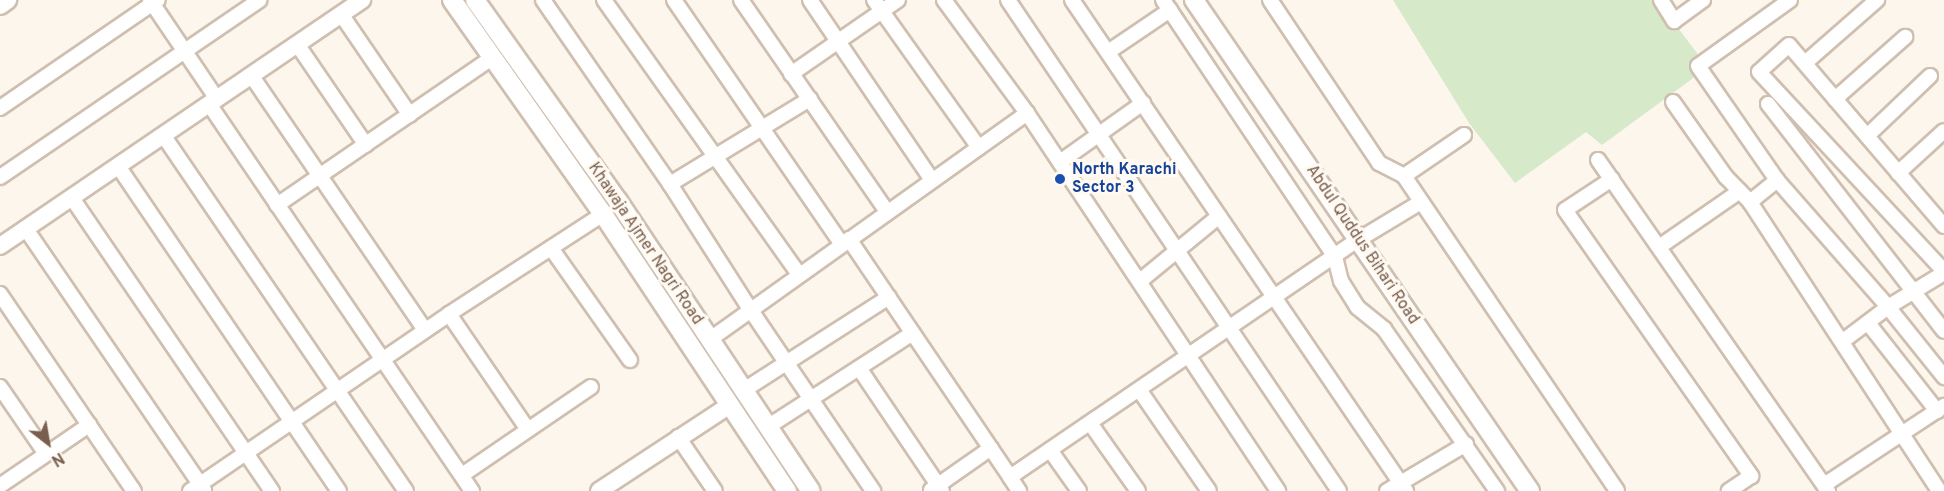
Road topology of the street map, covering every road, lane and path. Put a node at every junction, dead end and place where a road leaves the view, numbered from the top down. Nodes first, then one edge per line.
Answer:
1 (7, 0) edge
2 (259, 0) edge
3 (362, 0) edge
4 (452, 0) edge
5 (475, 0) edge
6 (543, 0) edge
7 (604, 0) edge
8 (674, 0) edge
9 (741, 0) edge
10 (810, 0) edge
11 (898, 0) edge
12 (944, 0) edge
13 (1008, 0) edge
14 (1072, 0) edge
15 (1194, 0) edge
16 (1270, 0) edge
17 (1661, 0) edge
18 (1703, 0) edge
19 (1790, 0) edge
20 (1877, 0) edge
21 (153, 1) edge
22 (0, 5) edge
23 (1167, 5) edge
24 (878, 6) edge
25 (341, 14) junction
26 (1905, 37) dead end
27 (838, 42) junction
28 (297, 44) junction
29 (184, 51) junction
30 (1108, 52) junction
31 (492, 58) junction
32 (1804, 63) junction
33 (792, 74) junction
34 (251, 75) junction
35 (1930, 76) dead end
36 (810, 99) junction
37 (1835, 99) junction
38 (213, 101) junction
39 (1673, 102) dead end
40 (1143, 103) junction
41 (1768, 104) dead end
42 (0, 108) edge
43 (1027, 113) junction
44 (410, 114) junction
45 (762, 128) junction
46 (1944, 131) edge
47 (1099, 134) junction
48 (163, 135) junction
49 (1464, 135) dead end
50 (1867, 136) junction
51 (366, 145) junction
52 (978, 148) junction
53 (716, 156) junction
54 (1598, 160) dead end
55 (1060, 162) junction
56 (118, 166) junction
57 (1898, 173) junction
58 (320, 176) junction
59 (1404, 176) junction
60 (0, 177) edge
61 (1611, 179) junction
62 (932, 180) junction
63 (1777, 180) junction
64 (670, 184) junction
65 (1740, 191) junction
66 (72, 198) junction
67 (1421, 201) junction
68 (1750, 202) junction
69 (277, 205) junction
70 (1939, 210) edge
71 (887, 212) junction
72 (603, 214) junction
73 (1219, 216) junction
74 (1944, 226) edge
75 (26, 229) junction
76 (1359, 240) junction
77 (846, 241) junction
78 (0, 246) edge
79 (1659, 247) junction
80 (551, 248) junction
81 (1177, 249) junction
82 (1335, 257) junction
83 (1944, 272) edge
84 (799, 274) junction
85 (1140, 281) junction
86 (1914, 293) junction
87 (0, 294) edge
88 (889, 297) junction
89 (1274, 298) junction
90 (685, 303) junction
91 (1888, 307) junction
92 (750, 309) junction
93 (449, 314) junction
94 (669, 314) junction
95 (1868, 322) junction
96 (1231, 327) junction
97 (425, 330) junction
98 (1944, 332) edge
99 (913, 333) junction
100 (709, 340) junction
101 (1843, 341) junction
102 (1190, 355) junction
103 (382, 360) junction
104 (630, 360) dead end
105 (786, 363) junction
106 (859, 368) junction
107 (1944, 377) edge
108 (0, 387) edge
109 (591, 387) dead end
110 (337, 390) junction
111 (744, 390) junction
112 (1140, 391) junction
113 (811, 399) junction
114 (730, 405) junction
115 (1940, 409) edge
116 (292, 422) junction
117 (1090, 423) junction
118 (90, 425) junction
119 (769, 426) junction
120 (528, 430) junction
121 (1902, 434) junction
122 (678, 437) junction
123 (1466, 444) junction
124 (991, 448) junction
125 (1050, 450) junction
126 (246, 453) junction
127 (46, 454) junction
128 (462, 476) junction
129 (1010, 477) junction
130 (2, 486) edge
131 (1403, 487) edge
132 (1826, 488) edge
133 (198, 489) edge
134 (937, 489) edge
135 (605, 490) edge
136 (134, 491) edge
137 (272, 491) edge
138 (339, 491) edge
139 (406, 491) edge
140 (472, 491) edge
141 (715, 491) edge
142 (787, 491) edge
143 (811, 491) edge
144 (873, 491) edge
145 (1019, 491) edge
146 (1078, 491) edge
147 (1138, 491) edge
148 (1209, 491) edge
149 (1278, 491) edge
150 (1340, 491) edge
151 (1387, 491) edge
152 (1497, 491) edge
153 (1530, 491) edge
154 (1617, 491) edge
155 (1729, 491) edge
156 (1939, 491) edge

1 - 22 main road
2 - 29 street
3 - 25 street
4 - 31 main road, Khawaja Ajmer Nagri Road
5 - 90 main road, Khawaja Ajmer Nagri Road
6 - 64 street
7 - 53 street
8 - 45 street
9 - 33 street
10 - 27 street
11 - 24 street
12 - 43 street
13 - 47 street
14 - 30 street
15 - 76 main road, Abdul Quddus Bihari Road
16 - 59 street
17 - 18 street
19 - 63 street
20 - 32 street
21 - 29 street
21 - 42 street
23 - 30 street
23 - 82 street
24 - 27 street
24 - 52 street
25 - 28 street
25 - 44 street
26 - 37 street
27 - 33 street
27 - 62 street
28 - 34 street
28 - 51 street
29 - 38 street
29 - 60 street
30 - 40 street
31 - 44 street
31 - 72 main road, Khawaja Ajmer Nagri Road
32 - 37 street
32 - 83 street
33 - 36 street
34 - 38 street
34 - 58 street
35 - 50 street
36 - 45 street
36 - 71 street
37 - 50 street
38 - 48 street
38 - 69 street
39 - 65 street
40 - 47 street
40 - 73 street
41 - 86 street
43 - 52 street
43 - 55 street
44 - 51 street
45 - 53 street
45 - 77 street
46 - 57 street
47 - 55 street
47 - 81 street
48 - 56 street
48 - 110 street
49 - 59 street
50 - 57 street
51 - 58 street
52 - 62 street
53 - 64 street
53 - 84 street
54 - 61 street
55 - 85 street
56 - 66 street
56 - 116 street
57 - 70 street
58 - 69 street
58 - 97 street
59 - 67 street
61 - 79 street
61 - 155 street
62 - 71 street
63 - 68 street
63 - 91 street
64 - 92 street
65 - 68 street
65 - 79 street
66 - 75 street
66 - 126 street
67 - 76 street
67 - 154 street
68 - 101 street
69 - 103 street
70 - 74 street
71 - 77 street
72 - 80 street
72 - 94 main road, Khawaja Ajmer Nagri Road
73 - 81 street
73 - 89 street
75 - 78 street
75 - 133 street
76 - 82 street
76 - 153 main road, Abdul Quddus Bihari Road
77 - 84 street
77 - 88 street
79 - 132 street
80 - 93 street
80 - 104 street
81 - 85 street
81 - 96 street
82 - 89 street
82 - 123 street
83 - 86 street
84 - 92 street
85 - 102 street
86 - 91 street
86 - 98 street
87 - 118 street
88 - 99 street
88 - 105 street
89 - 96 street
89 - 131 street
90 - 94 main road
90 - 100 main road, Khawaja Ajmer Nagri Road
91 - 95 street
91 - 107 street
92 - 100 street
92 - 105 street
93 - 97 street
93 - 120 street
94 - 114 main road, Khawaja Ajmer Nagri Road
95 - 101 street
95 - 115 street
96 - 102 street
96 - 150 street
97 - 103 street
99 - 106 street
99 - 124 street
100 - 111 main road, Khawaja Ajmer Nagri Road
101 - 121 street
102 - 112 street
102 - 149 street
103 - 110 street
103 - 128 street
105 - 111 street
105 - 113 street
106 - 113 street
106 - 134 street
108 - 127 street
109 - 120 street
110 - 116 street
110 - 139 street
111 - 119 main road, Khawaja Ajmer Nagri Road
112 - 117 street
112 - 148 street
113 - 119 street
113 - 144 street
114 - 122 street
114 - 142 main road, Khawaja Ajmer Nagri Road
115 - 121 street
116 - 126 street
116 - 138 street
117 - 125 street
117 - 147 street
118 - 127 street
118 - 136 street
119 - 143 main road, Khawaja Ajmer Nagri Road
120 - 128 street
121 - 132 street
121 - 156 street
122 - 135 street
122 - 141 street
123 - 131 street
123 - 152 street
124 - 129 street
124 - 134 street
125 - 129 street
125 - 146 street
126 - 133 street
126 - 137 street
127 - 130 street
128 - 140 street
129 - 145 street
131 - 151 street

